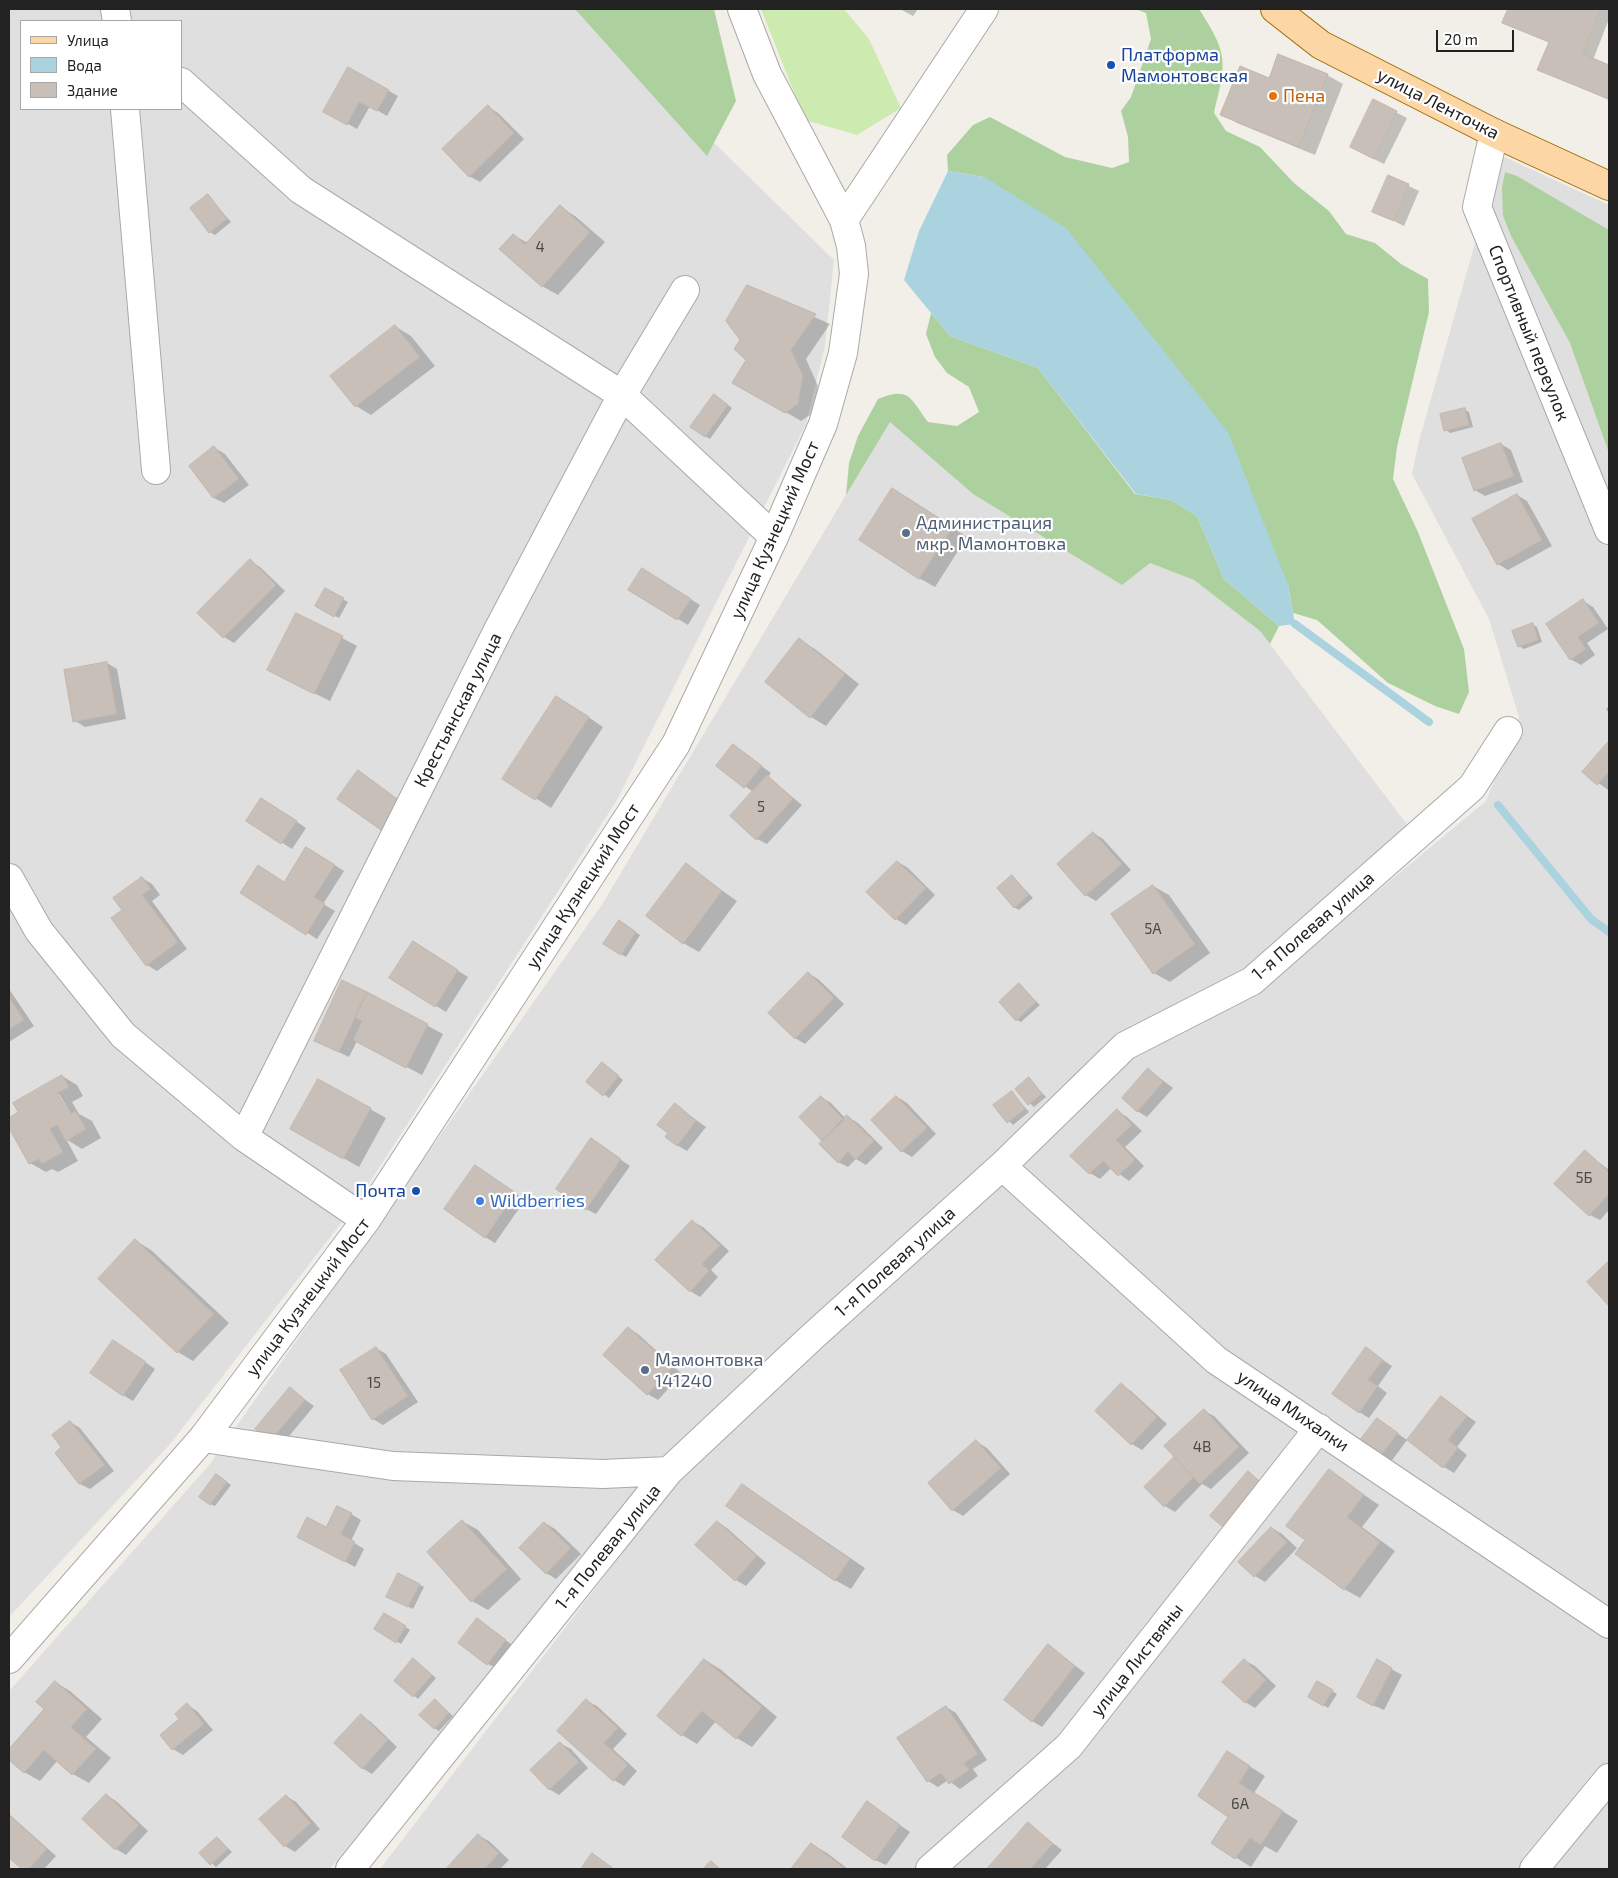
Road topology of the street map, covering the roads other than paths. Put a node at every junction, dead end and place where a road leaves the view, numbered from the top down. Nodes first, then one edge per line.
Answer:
1 (742, 9) edge
2 (984, 9) edge
3 (1275, 9) edge
4 (182, 83) edge
5 (125, 110) edge
6 (1494, 133) junction
7 (1609, 186) edge
8 (844, 220) junction
9 (685, 290) dead end
10 (622, 395) junction
11 (156, 470) dead end
12 (1609, 530) edge
13 (774, 537) junction
14 (1508, 731) dead end
15 (9, 878) edge
16 (244, 1136) junction
17 (1002, 1166) junction
18 (366, 1220) junction
19 (1319, 1428) junction
20 (203, 1438) junction
21 (669, 1472) junction
22 (1609, 1624) edge
23 (9, 1658) edge
24 (1609, 1778) edge
25 (350, 1869) edge
26 (930, 1869) edge
27 (1534, 1869) edge

1 - 8 street, улица Кузнецкий Мост
2 - 8 street
3 - 6 main road, улица Ленточка
4 - 10 street
5 - 11 street
6 - 7 main road, улица Ленточка
6 - 12 street, Спортивный переулок
8 - 13 street, улица Кузнецкий Мост
9 - 10 street, Крестьянская улица
10 - 13 street
10 - 16 street, Крестьянская улица
13 - 18 street, улица Кузнецкий Мост
14 - 17 street, 1-я Полевая улица
15 - 16 street
16 - 18 street
17 - 19 street, улица Михалки
17 - 21 street, 1-я Полевая улица
18 - 20 street, улица Кузнецкий Мост
19 - 22 street, улица Михалки
19 - 26 street, улица Листвяны
20 - 21 street
20 - 23 street, улица Кузнецкий Мост
21 - 25 street, 1-я Полевая улица
24 - 27 street

